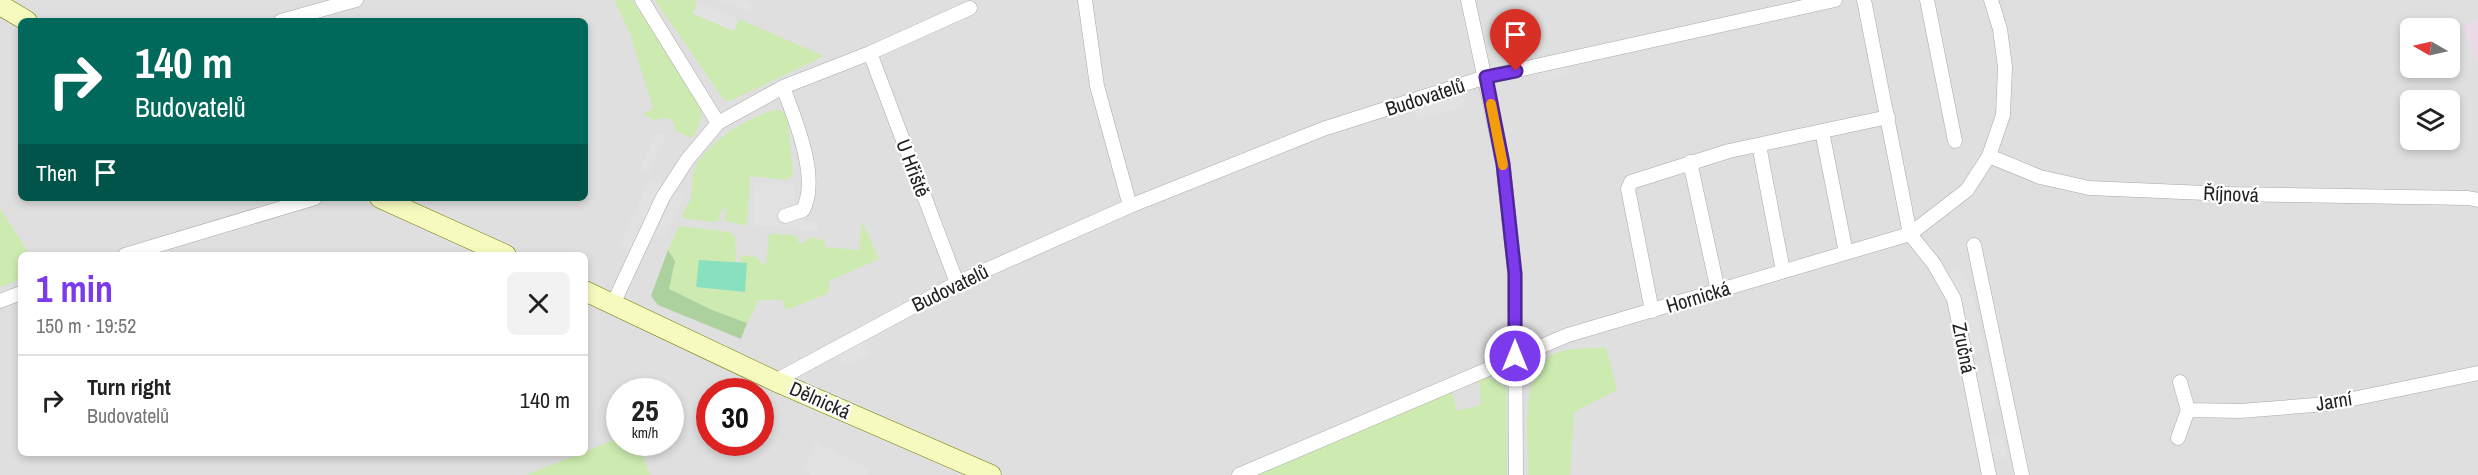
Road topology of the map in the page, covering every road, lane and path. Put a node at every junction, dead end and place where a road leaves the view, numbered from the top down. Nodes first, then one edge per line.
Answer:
1 (356, 0) edge
2 (642, 0) edge
3 (1085, 0) edge
4 (1468, 0) edge
5 (1835, 0) edge
6 (1864, 0) edge
7 (1927, 0) edge
8 (1991, 0) edge
9 (0, 5) edge
10 (1783, 5) edge
11 (970, 8) dead end
12 (22, 18) edge
13 (292, 18) edge
14 (870, 53) junction
15 (1486, 77) junction
16 (783, 87) junction
17 (1887, 117) junction
18 (718, 123) junction
19 (1822, 131) junction
20 (1955, 141) dead end
21 (1759, 145) junction
22 (1989, 156) junction
23 (1690, 162) junction
24 (2478, 200) edge
25 (305, 201) edge
26 (387, 201) edge
27 (1131, 206) junction
28 (785, 216) dead end
29 (1911, 234) junction
30 (1974, 245) dead end
31 (135, 252) edge
32 (499, 252) edge
33 (1846, 253) junction
34 (1783, 271) junction
35 (957, 283) junction
36 (1718, 291) junction
37 (588, 292) edge
38 (18, 294) edge
39 (0, 301) edge
40 (613, 304) junction
41 (1652, 311) junction
42 (1515, 356) junction
43 (2478, 373) edge
44 (775, 381) junction
45 (2180, 382) dead end
46 (2188, 410) junction
47 (2178, 438) dead end
48 (991, 475) edge
49 (1239, 475) edge
50 (1516, 475) edge
51 (1990, 475) edge
52 (2022, 475) edge

1 - 13 street
2 - 18 street
3 - 27 street
4 - 15 street
5 - 10 street, Budovatelů
6 - 17 street
7 - 20 street
8 - 22 street, Hornická
9 - 12 street
10 - 15 street, Budovatelů
11 - 14 street
14 - 16 street
14 - 35 street, U Hřiště
15 - 27 street, Budovatelů
15 - 42 street
16 - 18 street
16 - 28 street
17 - 19 street
17 - 29 street
18 - 40 street
19 - 21 street
19 - 33 street
21 - 23 street
21 - 34 street
22 - 24 street, Říjnová
22 - 29 street, Hornická
23 - 36 street
23 - 41 street
25 - 31 street
26 - 32 street
27 - 35 street, Budovatelů
29 - 33 street, Hornická
29 - 51 street, Zručná
30 - 52 street, Zručná
33 - 34 street, Hornická
34 - 36 street, Hornická
35 - 44 street, Budovatelů
36 - 41 street, Hornická
37 - 40 street, Dělnická
38 - 39 street
40 - 44 street, Dělnická
41 - 42 street, Hornická
42 - 49 street, Hornická
42 - 50 street
43 - 46 street, Jarní
44 - 48 street, Dělnická
45 - 46 street
46 - 47 street

